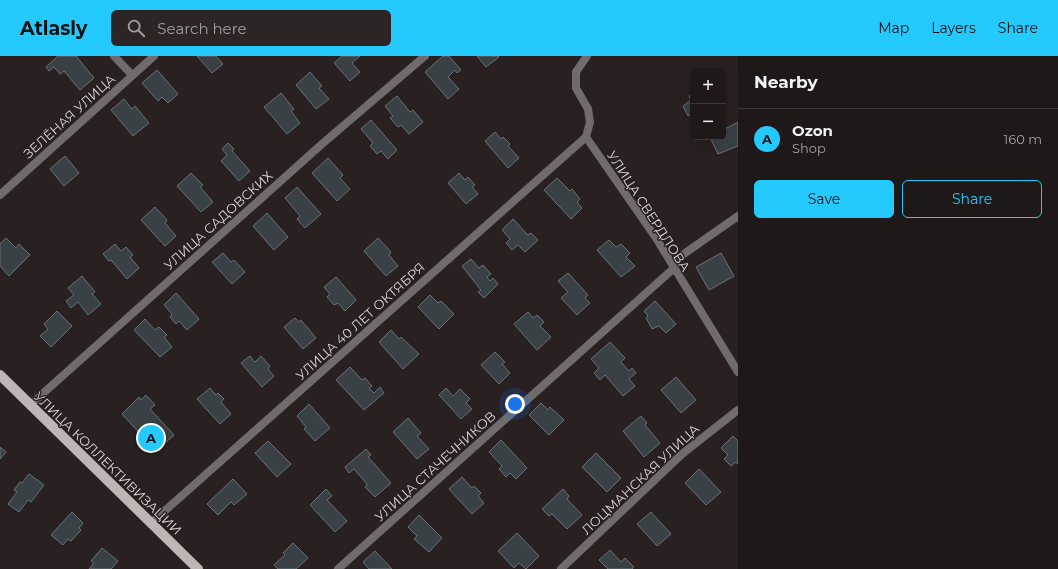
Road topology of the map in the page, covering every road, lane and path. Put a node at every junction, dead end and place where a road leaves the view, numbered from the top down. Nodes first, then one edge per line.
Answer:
1 (114, 56) edge
2 (154, 56) edge
3 (425, 56) edge
4 (587, 56) edge
5 (132, 75) junction
6 (586, 137) junction
7 (0, 195) edge
8 (738, 216) edge
9 (673, 269) junction
10 (738, 372) edge
11 (0, 375) edge
12 (30, 405) junction
13 (738, 410) edge
14 (151, 523) junction
15 (198, 569) edge
16 (338, 569) edge
17 (561, 569) edge

1 - 5 street
2 - 5 street, ЗЕЛЁНАЯ УЛИЦА
3 - 12 street, УЛИЦА САДОВСКИХ
4 - 6 street
5 - 7 street, ЗЕЛЁНАЯ УЛИЦА
6 - 9 street, УЛИЦА СВЕРДЛОВА
6 - 14 street, УЛИЦА 40 ЛЕТ ОКТЯБРЯ
8 - 9 street, УЛИЦА СТАЧЕЧНИКОВ
9 - 10 street, УЛИЦА СВЕРДЛОВА
9 - 16 street, УЛИЦА СТАЧЕЧНИКОВ
11 - 12 main road, УЛИЦА КОЛЛЕКТИВИЗАЦИИ
12 - 14 main road, УЛИЦА КОЛЛЕКТИВИЗАЦИИ
13 - 17 street, ЛОЦМАНСКАЯ УЛИЦА
14 - 15 main road, УЛИЦА КОЛЛЕКТИВИЗАЦИИ

